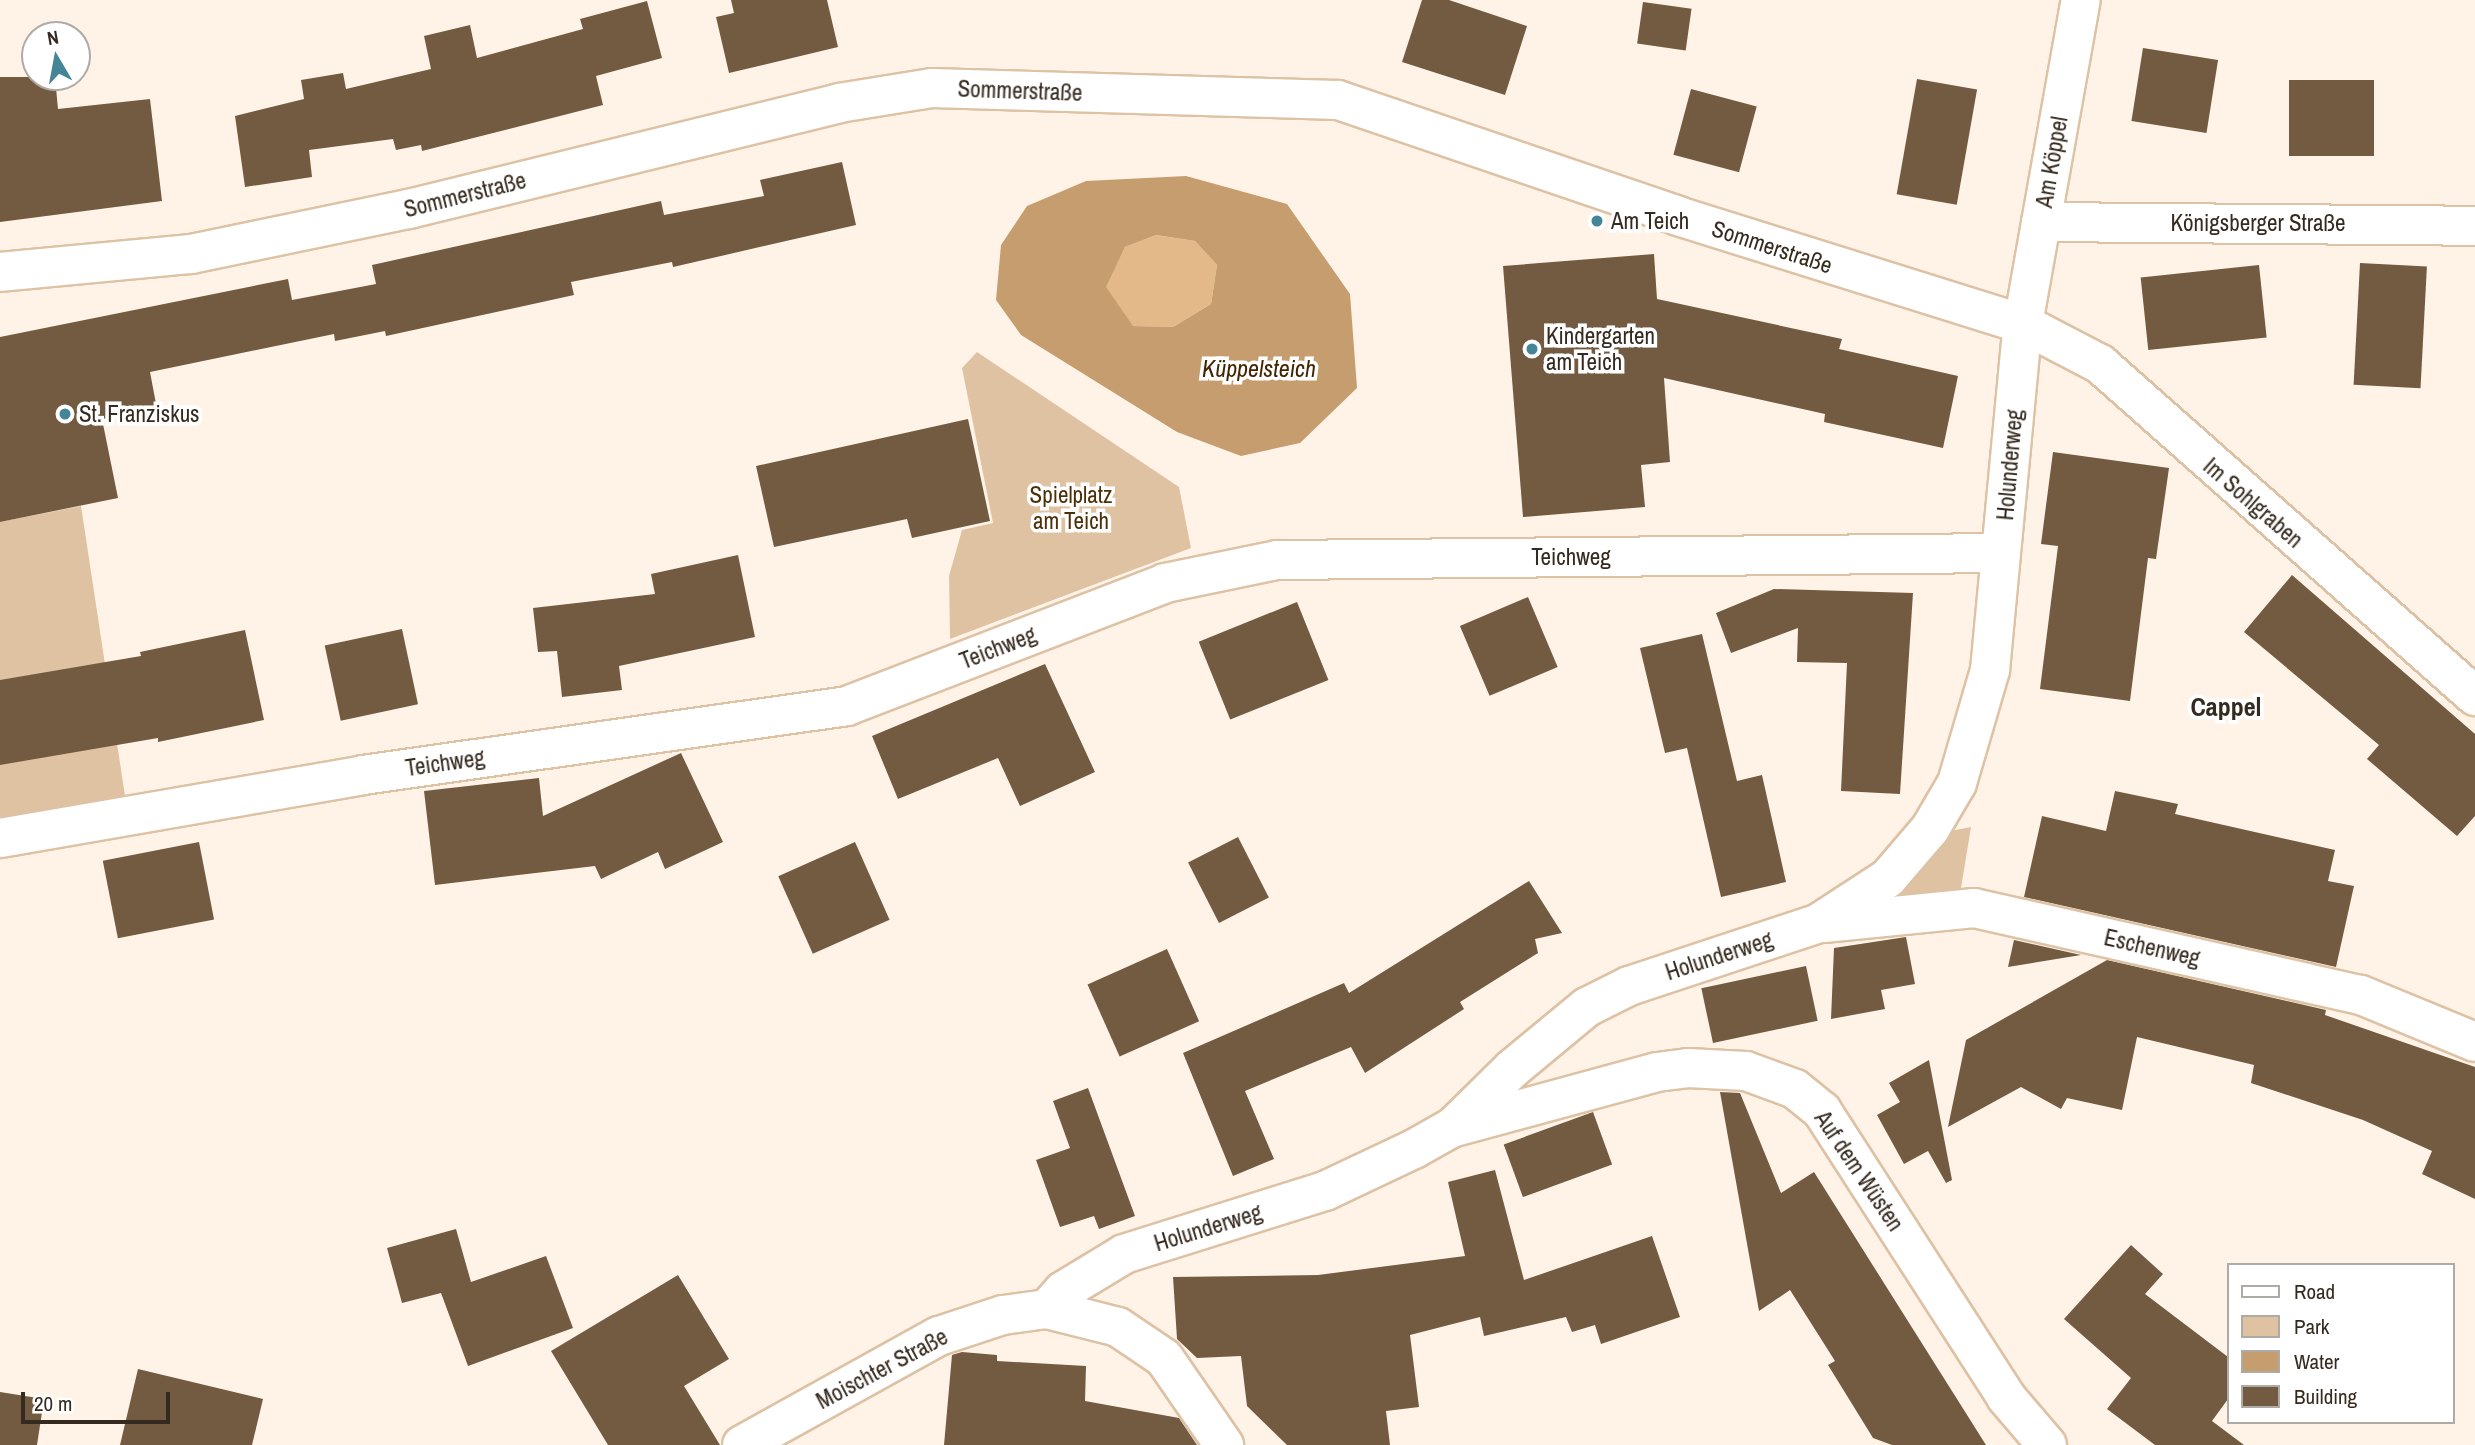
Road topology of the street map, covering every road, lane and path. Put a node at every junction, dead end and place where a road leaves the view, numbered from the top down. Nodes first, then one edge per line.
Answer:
1 (2081, 0) edge
2 (2041, 222) junction
3 (2475, 226) edge
4 (0, 272) edge
5 (2023, 324) junction
6 (2001, 553) junction
7 (2475, 696) edge
8 (0, 838) edge
9 (1819, 923) junction
10 (2475, 1042) edge
11 (1453, 1127) junction
12 (1047, 1309) junction
13 (742, 1445) edge
14 (1224, 1445) edge
15 (2047, 1445) edge

1 - 2 street, Am Köppel
2 - 3 street, Königsberger Straße
2 - 5 street, Am Köppel
4 - 5 street, Sommerstraße
5 - 6 street, Holunderweg
5 - 7 street, Im Sohlgraben
6 - 8 street, Teichweg
6 - 9 street, Holunderweg
9 - 10 street, Eschenweg
9 - 11 street, Holunderweg
11 - 12 street, Holunderweg
11 - 15 street, Auf dem Wüsten
12 - 13 street, Moischter Straße
12 - 14 street, Moischter Straße

